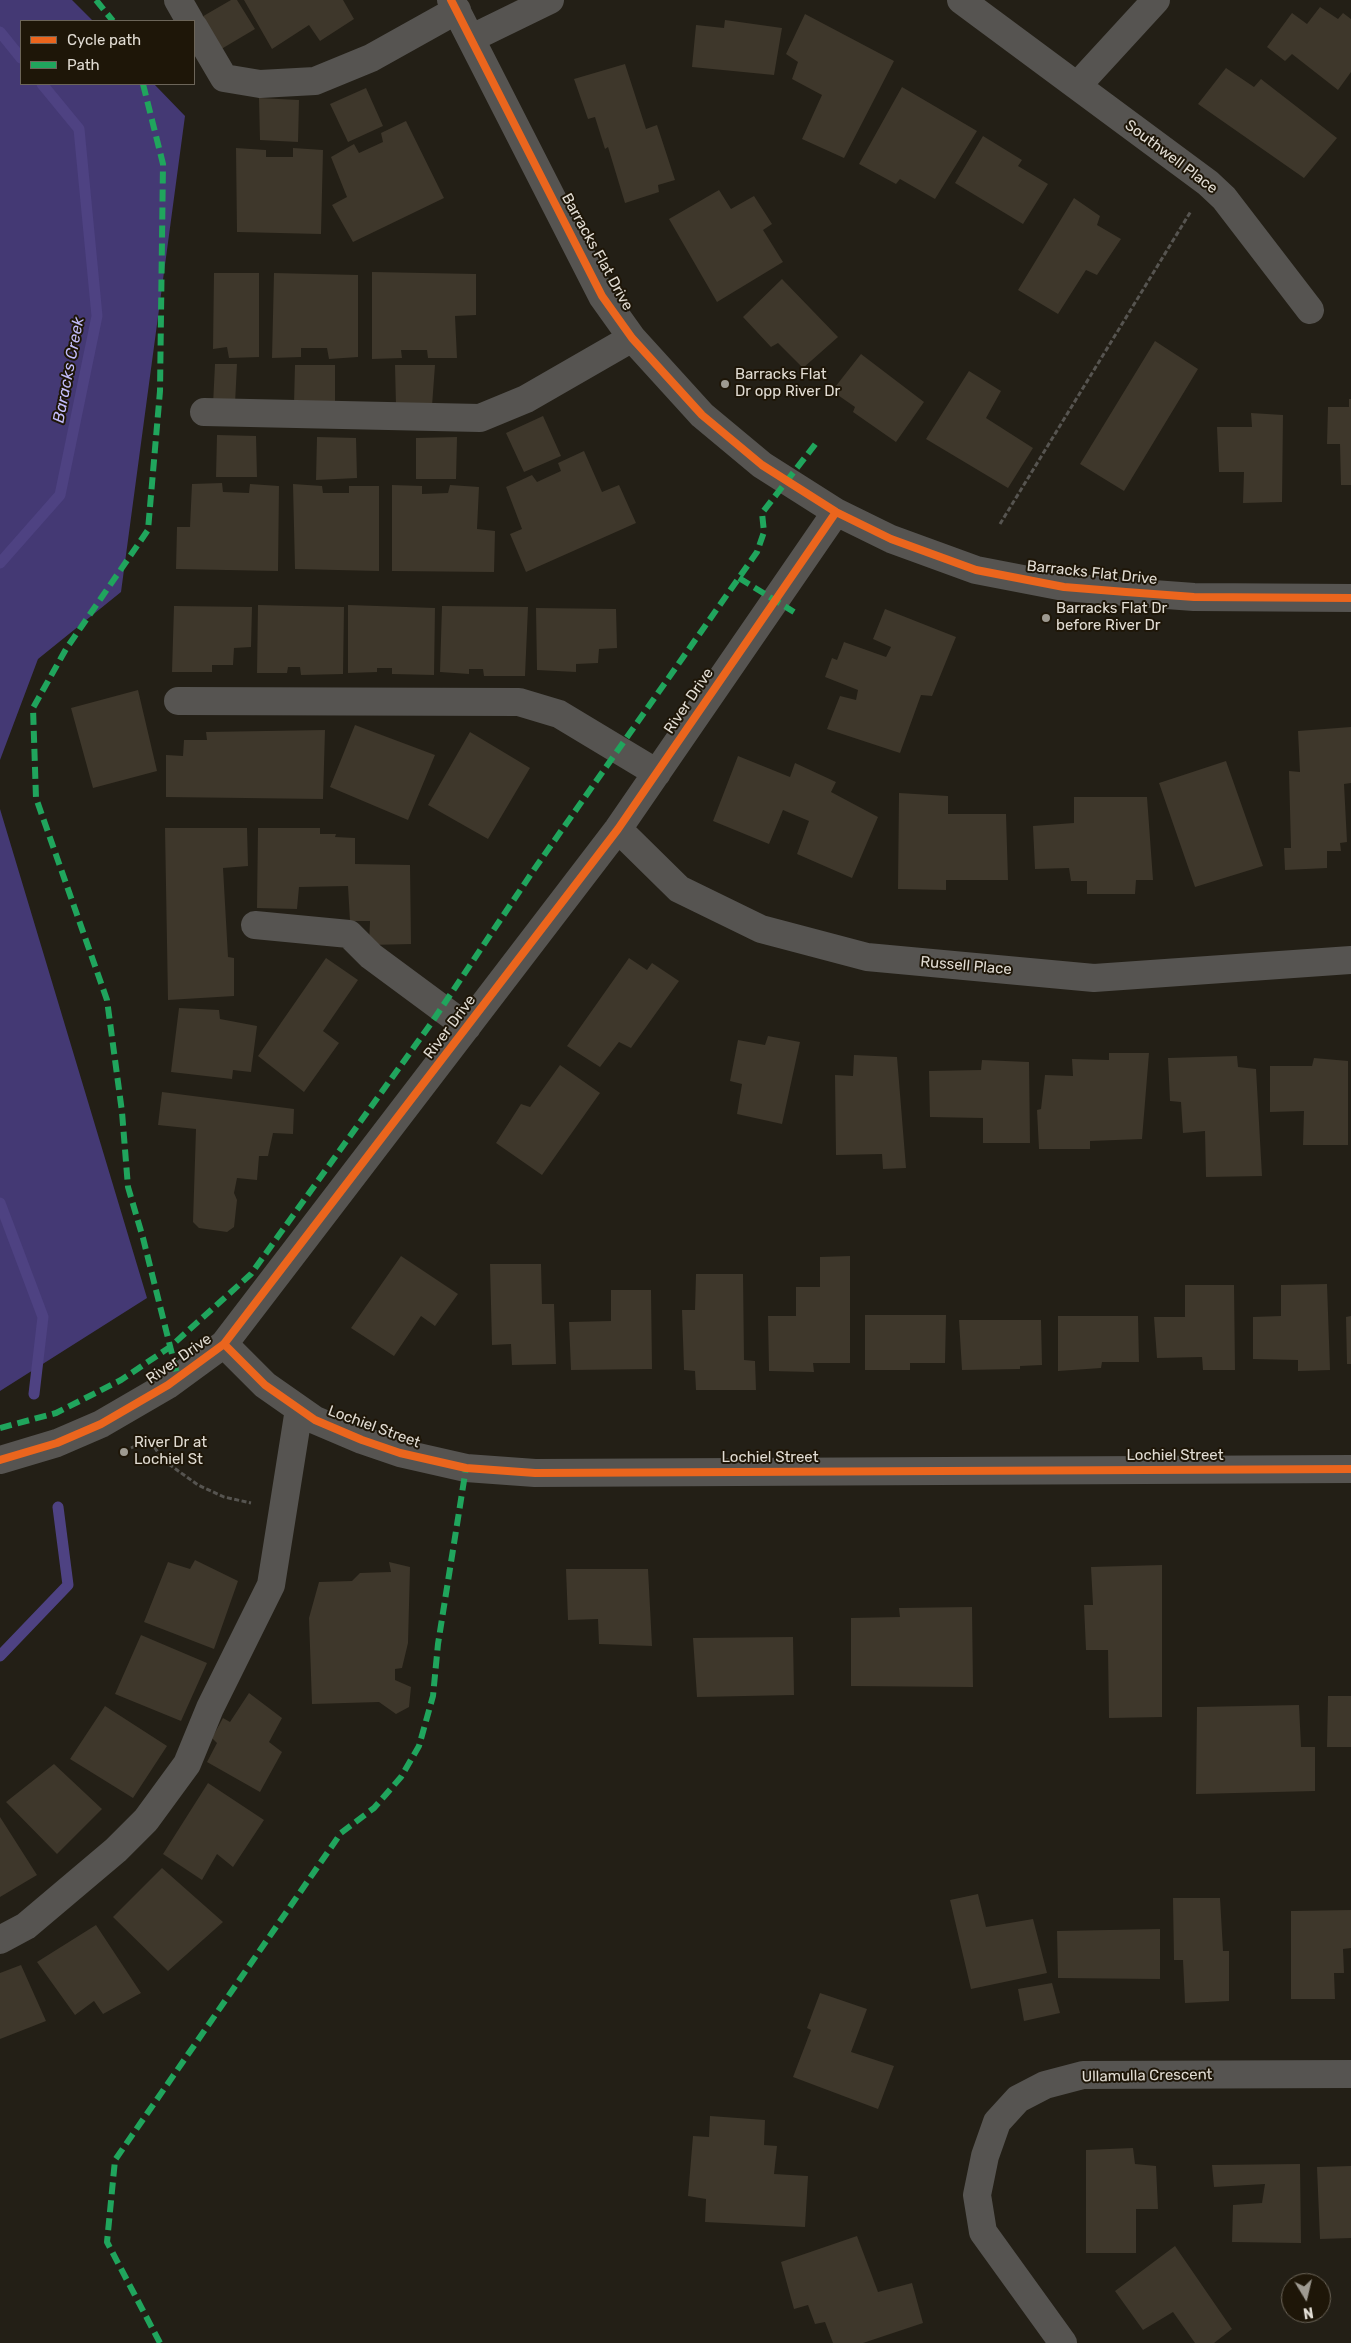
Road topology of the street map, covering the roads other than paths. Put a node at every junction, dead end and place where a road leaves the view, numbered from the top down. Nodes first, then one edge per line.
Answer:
1 (178, 0) edge
2 (550, 0) edge
3 (961, 0) edge
4 (1156, 0) edge
5 (454, 5) edge
6 (189, 20) edge
7 (195, 29) edge
8 (472, 38) junction
9 (1077, 86) junction
10 (1310, 310) dead end
11 (632, 338) junction
12 (204, 412) dead end
13 (836, 512) junction
14 (1351, 598) edge
15 (178, 701) dead end
16 (657, 773) junction
17 (618, 829) junction
18 (255, 925) dead end
19 (1351, 960) edge
20 (467, 1027) junction
21 (224, 1344) junction
22 (299, 1409) junction
23 (0, 1460) edge
24 (1351, 1469) edge
25 (0, 1940) edge
26 (1351, 2074) edge
27 (1063, 2343) edge

1 - 6 street
2 - 8 street
3 - 9 street, Southwell Place
4 - 9 street
5 - 7 street
5 - 8 street, Barracks Flat Drive
8 - 11 street, Barracks Flat Drive
9 - 10 street, Southwell Place
11 - 12 street
11 - 13 street, Barracks Flat Drive
13 - 14 street, Barracks Flat Drive
13 - 16 street, River Drive
15 - 16 street
16 - 17 street, River Drive
17 - 19 street, Russell Place
17 - 20 street, River Drive
18 - 20 street
20 - 21 street, River Drive
21 - 22 street, Lochiel Street
21 - 23 street, River Drive
22 - 24 street, Lochiel Street
22 - 25 street
26 - 27 street, Ullamulla Crescent

